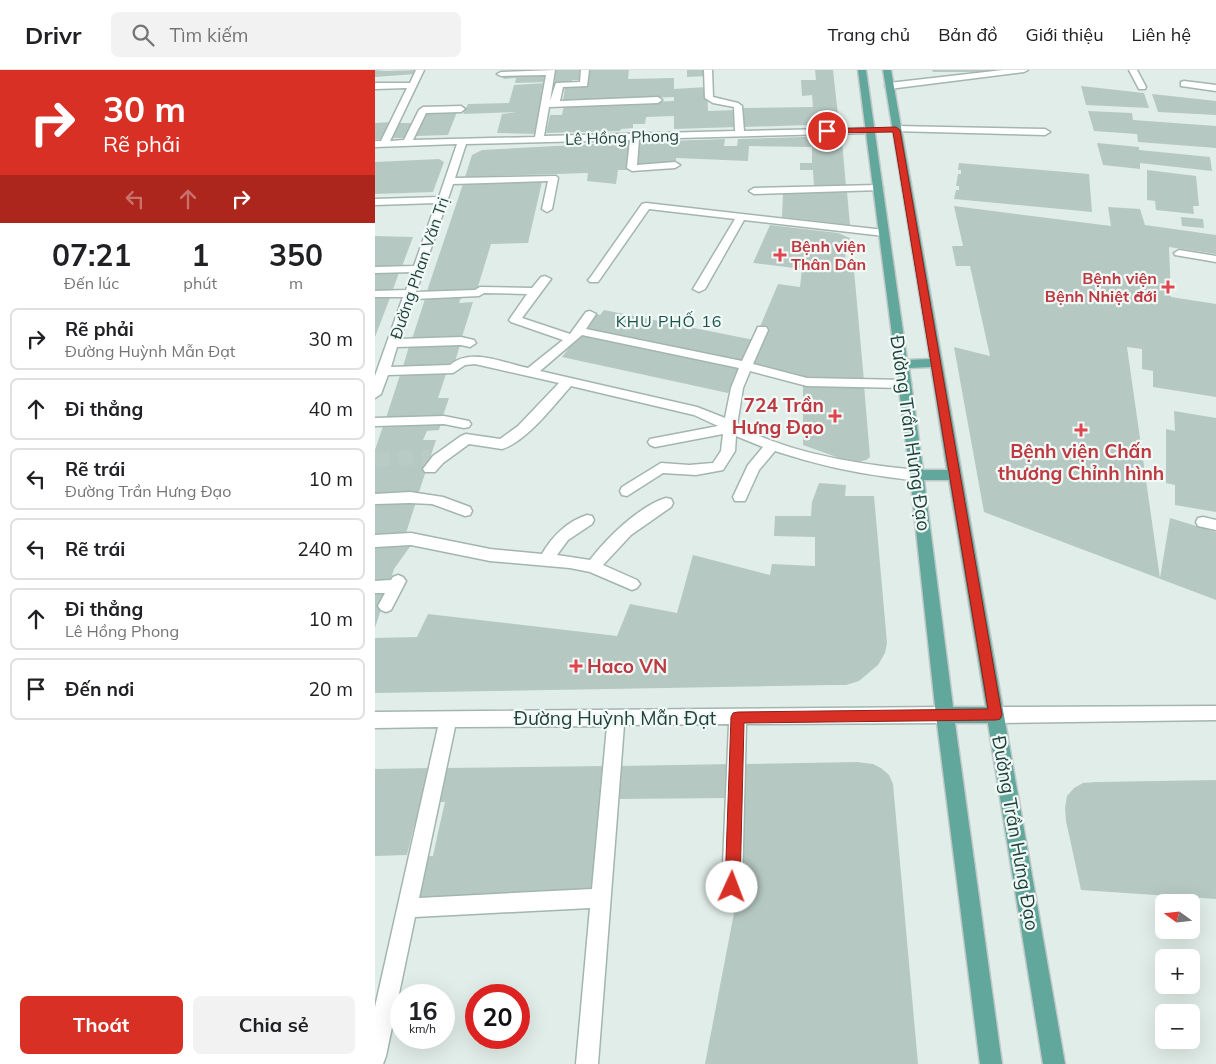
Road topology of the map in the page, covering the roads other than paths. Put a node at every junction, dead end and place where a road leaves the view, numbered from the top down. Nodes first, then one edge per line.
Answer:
1 (420, 70) edge
2 (585, 70) edge
3 (708, 70) edge
4 (862, 70) edge
5 (887, 70) edge
6 (1024, 70) edge
7 (1133, 70) edge
8 (551, 71) edge
9 (501, 74) dead end
10 (1184, 84) dead end
11 (413, 85) junction
12 (375, 86) edge
13 (889, 86) junction
14 (1142, 87) dead end
15 (1216, 88) edge
16 (658, 100) dead end
17 (551, 104) junction
18 (461, 109) dead end
19 (883, 130) junction
20 (1045, 132) dead end
21 (740, 133) junction
22 (635, 137) junction
23 (539, 139) junction
24 (463, 142) junction
25 (407, 143) junction
26 (380, 144) edge
27 (675, 165) dead end
28 (449, 182) junction
29 (877, 188) junction
30 (754, 192) dead end
31 (443, 200) junction
32 (375, 202) edge
33 (547, 209) dead end
34 (741, 216) junction
35 (883, 233) junction
36 (1179, 253) dead end
37 (1216, 258) edge
38 (419, 269) junction
39 (375, 270) edge
40 (545, 279) dead end
41 (594, 280) dead end
42 (699, 289) dead end
43 (535, 291) junction
44 (375, 294) edge
45 (410, 294) junction
46 (590, 314) dead end
47 (762, 330) dead end
48 (575, 335) junction
49 (393, 343) junction
50 (470, 343) dead end
51 (936, 363) junction
52 (902, 364) junction
53 (746, 366) junction
54 (381, 367) edge
55 (530, 373) junction
56 (568, 382) junction
57 (905, 384) junction
58 (375, 394) edge
59 (375, 422) edge
60 (464, 424) dead end
61 (730, 428) junction
62 (655, 442) dead end
63 (773, 445) junction
64 (434, 461) tunnel mouth
65 (917, 475) junction
66 (955, 475) junction
67 (627, 491) dead end
68 (740, 497) dead end
69 (375, 499) edge
70 (666, 503) dead end
71 (465, 511) dead end
72 (587, 520) dead end
73 (375, 541) edge
74 (547, 559) junction
75 (593, 567) junction
76 (632, 584) dead end
77 (375, 587) edge
78 (386, 606) dead end
79 (1216, 713) edge
80 (996, 715) junction
81 (945, 716) junction
82 (738, 717) junction
83 (616, 718) junction
84 (448, 719) junction
85 (375, 720) edge
86 (732, 887) dead end
87 (600, 898) junction
88 (407, 908) junction
89 (375, 1056) edge
90 (587, 1064) edge
91 (991, 1064) edge
92 (1054, 1064) edge

1 - 11 street
2 - 17 street
3 - 21 street
4 - 19 main road, Đường Trần Hưng Đạo
5 - 13 main road, Đường Trần Hưng Đạo
6 - 13 street
7 - 14 street
8 - 9 street
8 - 17 street
10 - 15 street
11 - 12 street
11 - 26 street
13 - 19 main road, Đường Trần Hưng Đạo
16 - 17 street
17 - 23 street
18 - 25 street
19 - 20 street, Lê Hồng Phong
19 - 21 street, Lê Hồng Phong
19 - 29 main road, Đường Trần Hưng Đạo
19 - 51 main road, Đường Trần Hưng Đạo
21 - 22 street, Lê Hồng Phong
22 - 23 street, Lê Hồng Phong
22 - 27 street
23 - 24 street, Lê Hồng Phong
24 - 25 street, Lê Hồng Phong
24 - 28 street, Đường Phan Văn Trị
25 - 26 street, Lê Hồng Phong
28 - 31 street, Đường Phan Văn Trị
28 - 33 street
29 - 30 street
29 - 35 main road, Đường Trần Hưng Đạo
31 - 32 street
31 - 38 street, Đường Phan Văn Trị
34 - 35 street
34 - 41 street
34 - 42 street
35 - 52 main road, Đường Trần Hưng Đạo
36 - 37 street
38 - 39 street
38 - 45 street, Đường Phan Văn Trị
40 - 43 street
43 - 45 street
43 - 48 street
44 - 45 street
45 - 49 street, Đường Phan Văn Trị
46 - 48 street
47 - 53 street
48 - 53 street
48 - 55 street
49 - 50 street
49 - 54 street, Đường Phan Văn Trị
51 - 52 main road
51 - 66 main road, Đường Trần Hưng Đạo
52 - 57 main road, Đường Trần Hưng Đạo
53 - 57 street
53 - 61 street
54 - 55 street
54 - 58 street, Đường Phan Văn Trị
55 - 56 street
56 - 61 street
56 - 64 street
57 - 65 main road, Đường Trần Hưng Đạo
59 - 60 street
61 - 62 street
61 - 63 street
61 - 67 street
63 - 65 street
63 - 68 street
65 - 66 main road
65 - 81 main road, Đường Trần Hưng Đạo
66 - 80 main road, Đường Trần Hưng Đạo
69 - 71 street
70 - 75 street
72 - 74 street
73 - 74 street
74 - 75 street
75 - 76 street
77 - 78 street
79 - 80 street
80 - 81 main road
80 - 92 main road, Đường Trần Hưng Đạo
81 - 82 street, Đường Huỳnh Mẫn Đạt
81 - 91 main road, Đường Trần Hưng Đạo
82 - 83 street, Đường Huỳnh Mẫn Đạt
82 - 86 street
83 - 84 street, Đường Huỳnh Mẫn Đạt
83 - 87 street
84 - 85 street, Đường Huỳnh Mẫn Đạt
84 - 88 street
87 - 88 street
87 - 90 street
88 - 89 street

